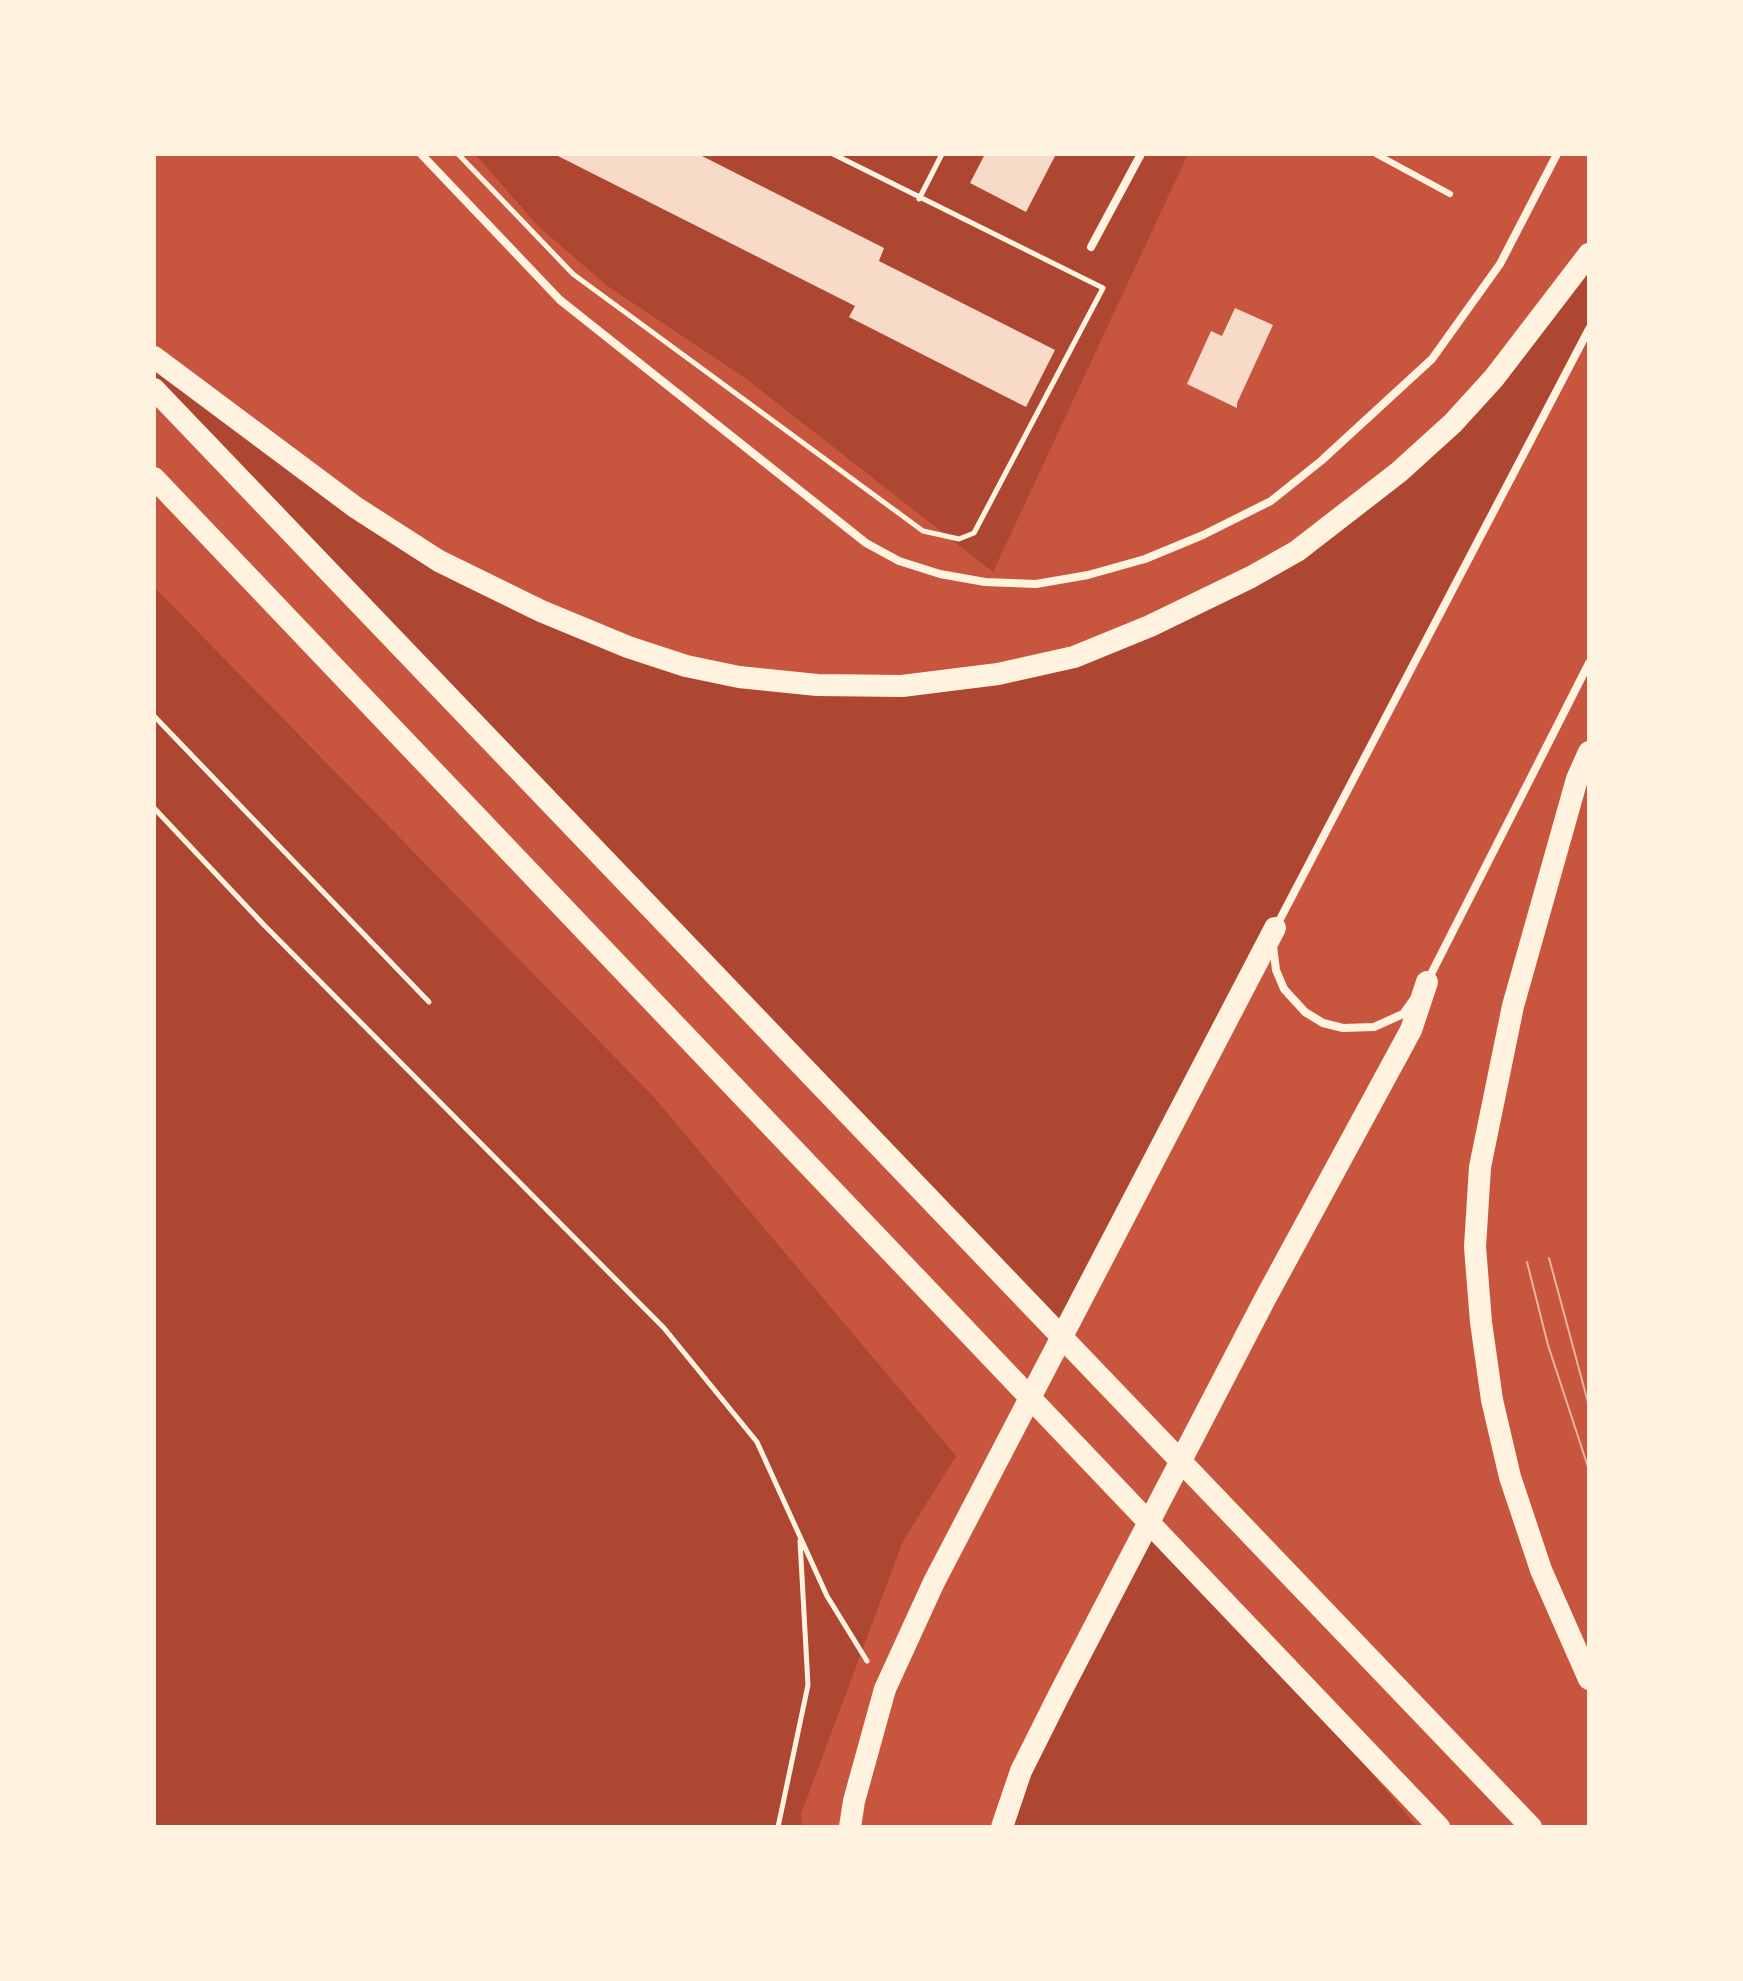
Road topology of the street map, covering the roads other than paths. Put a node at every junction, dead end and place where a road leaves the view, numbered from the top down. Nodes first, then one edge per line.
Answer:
1 (421, 154) edge
2 (1141, 154) edge
3 (1376, 154) edge
4 (1557, 154) edge
5 (1450, 194) dead end
6 (1091, 247) dead end
7 (1589, 254) edge
8 (1589, 329) edge
9 (154, 357) edge
10 (154, 389) edge
11 (154, 478) edge
12 (1589, 663) edge
13 (1589, 752) edge
14 (1275, 928) junction
15 (1427, 982) junction
16 (1261, 1641) junction
17 (1589, 1679) edge
18 (850, 1827) edge
19 (1002, 1827) edge
20 (1417, 1827) edge
21 (1439, 1827) edge
22 (1531, 1827) edge

1 - 4 street
2 - 6 street
3 - 5 lane
7 - 9 highway
8 - 14 street
10 - 22 highway
11 - 16 highway
12 - 15 street
13 - 17 highway
14 - 15 street
14 - 18 highway
15 - 19 highway
16 - 20 highway
16 - 21 highway

